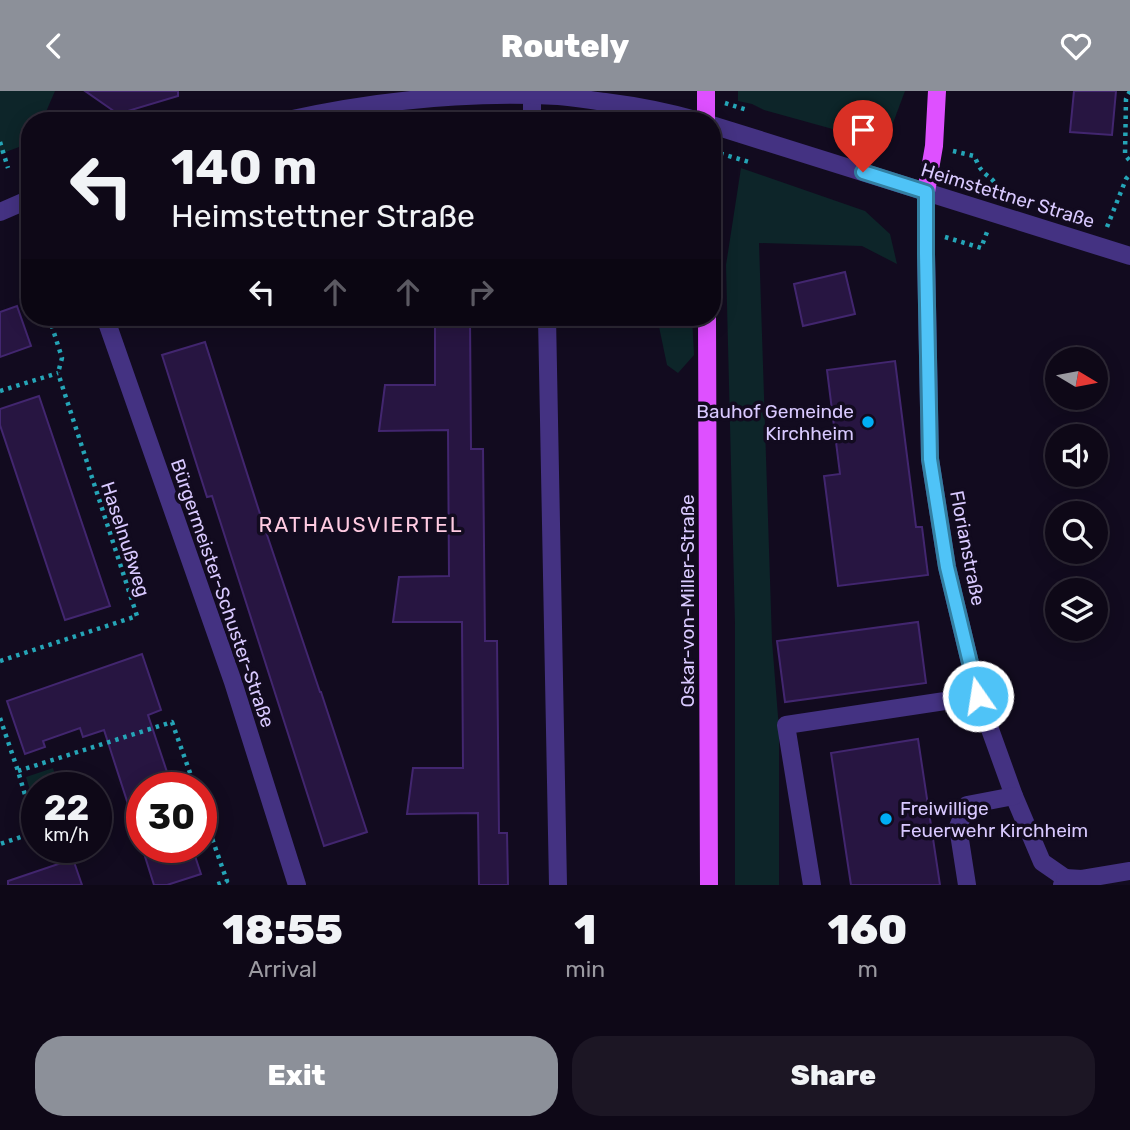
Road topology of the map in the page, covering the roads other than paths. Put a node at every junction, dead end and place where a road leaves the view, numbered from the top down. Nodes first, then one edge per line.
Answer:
1 (706, 91) edge
2 (937, 91) edge
3 (502, 92) edge
4 (557, 93) edge
5 (532, 95) junction
6 (327, 112) edge
7 (532, 112) edge
8 (664, 112) edge
9 (706, 112) edge
10 (721, 128) edge
11 (926, 192) junction
12 (21, 203) edge
13 (0, 212) edge
14 (1130, 256) edge
15 (107, 326) edge
16 (547, 326) edge
17 (707, 326) edge
18 (978, 696) junction
19 (1014, 796) junction
20 (1130, 871) edge
21 (1063, 881) edge
22 (297, 885) edge
23 (558, 885) edge
24 (709, 885) edge
25 (812, 885) edge
26 (967, 885) edge

1 - 9 main road
2 - 11 main road
3 - 5 street
3 - 6 street
4 - 5 street
4 - 8 street
5 - 7 street
10 - 11 street, Heimstettner Straße
11 - 14 street, Heimstettner Straße
11 - 18 street, Florianstraße
12 - 13 street
15 - 22 street, Bürgermeister-Schuster-Straße
16 - 23 street
17 - 24 main road, Oskar-von-Miller-Straße
18 - 19 street, Florianstraße
18 - 25 street
19 - 21 street, Florianstraße
19 - 26 street
20 - 21 street

